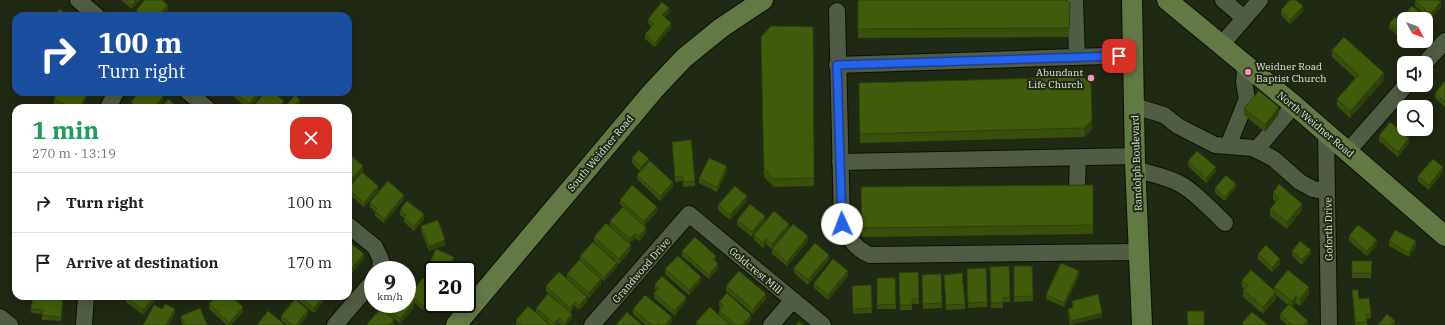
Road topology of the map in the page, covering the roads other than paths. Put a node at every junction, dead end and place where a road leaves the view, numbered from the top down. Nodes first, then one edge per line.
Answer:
1 (78, 0) edge
2 (763, 0) edge
3 (1075, 0) edge
4 (1132, 0) edge
5 (1167, 0) edge
6 (1223, 0) edge
7 (1260, 0) edge
8 (92, 12) edge
9 (837, 12) dead end
10 (1244, 18) junction
11 (1445, 41) edge
12 (1222, 44) junction
13 (1133, 55) junction
14 (1431, 56) edge
15 (1077, 57) junction
16 (1242, 61) junction
17 (837, 65) junction
18 (1267, 82) junction
19 (1400, 92) edge
20 (193, 96) edge
21 (1247, 99) junction
22 (202, 104) edge
23 (1294, 105) junction
24 (1134, 106) junction
25 (1326, 133) junction
26 (1228, 146) junction
27 (1256, 150) junction
28 (1348, 151) junction
29 (1078, 158) junction
30 (840, 162) junction
31 (1135, 163) junction
32 (1077, 186) edge
33 (1327, 192) junction
34 (689, 214) joint
35 (1225, 223) dead end
36 (352, 228) edge
37 (1445, 236) edge
38 (1139, 252) junction
39 (379, 261) edge
40 (364, 291) edge
41 (86, 300) edge
42 (792, 300) junction
43 (0, 317) edge
44 (10, 325) edge
45 (84, 325) edge
46 (335, 325) edge
47 (456, 325) edge
48 (592, 325) edge
49 (771, 325) edge
50 (823, 325) edge
51 (1142, 325) edge
52 (1329, 325) edge

1 - 8 street
2 - 47 main road, South Weidner Road
3 - 15 street
4 - 13 main road, Randolph Boulevard
5 - 12 main road, North Weidner Road
6 - 10 street
7 - 10 street
9 - 17 street
10 - 12 street
11 - 14 street
12 - 16 main road, North Weidner Road
13 - 15 street
13 - 24 main road, Randolph Boulevard
15 - 17 street
16 - 18 main road, North Weidner Road
16 - 21 street
17 - 30 street
18 - 21 street
18 - 23 main road, North Weidner Road
19 - 28 street
20 - 22 street
21 - 26 street
23 - 25 main road, North Weidner Road
23 - 27 street
24 - 26 street
24 - 31 main road, Randolph Boulevard
25 - 28 main road, North Weidner Road
25 - 33 street, Goforth Drive
26 - 27 street
27 - 33 street
28 - 37 main road, North Weidner Road
29 - 30 street
29 - 31 street
29 - 32 street
30 - 38 street
31 - 35 street
31 - 38 main road, Randolph Boulevard
33 - 52 street, Goforth Drive
34 - 42 street, Goldcrest Mill
34 - 48 street, Grandwood Drive
36 - 39 street
38 - 51 main road, Randolph Boulevard
40 - 46 street
41 - 45 street
42 - 49 street
42 - 50 street, Goldcrest Mill
43 - 44 street

